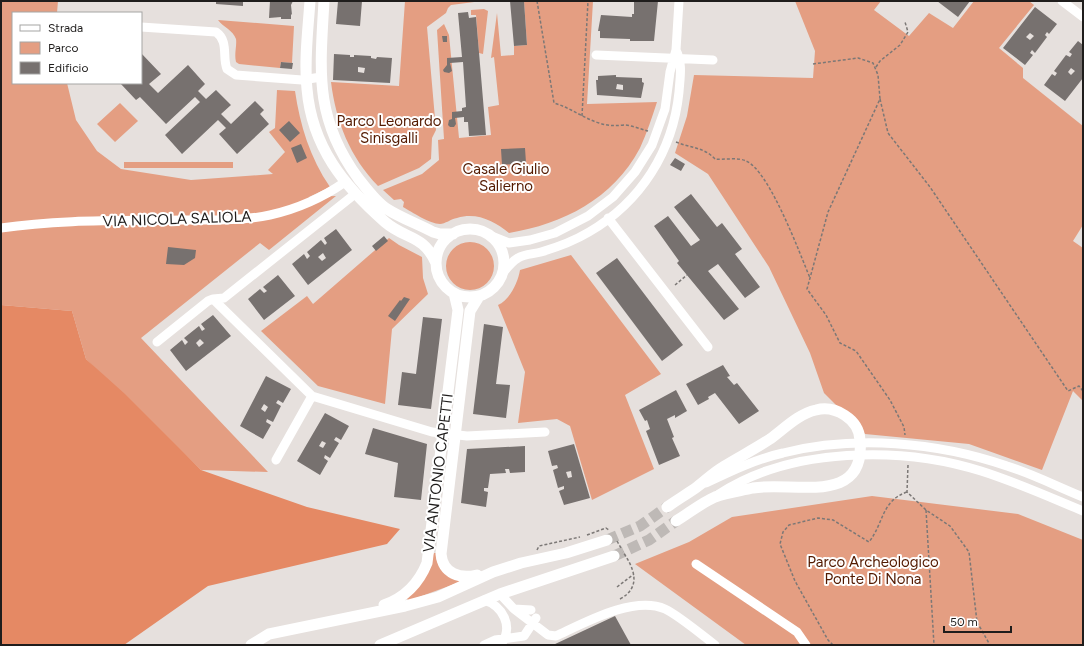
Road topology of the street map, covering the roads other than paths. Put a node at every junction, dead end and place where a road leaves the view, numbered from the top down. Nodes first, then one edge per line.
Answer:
1 (310, 1) edge
2 (324, 1) edge
3 (679, 1) edge
4 (1062, 1) edge
5 (1083, 17) edge
6 (142, 27) edge
7 (596, 55) dead end
8 (677, 57) junction
9 (713, 60) dead end
10 (321, 77) junction
11 (307, 79) junction
12 (345, 182) junction
13 (355, 194) junction
14 (606, 202) junction
15 (612, 215) junction
16 (1, 228) edge
17 (453, 234) junction
18 (489, 235) junction
19 (436, 263) junction
20 (503, 274) junction
21 (454, 293) junction
22 (478, 298) junction
23 (213, 299) junction
24 (157, 342) dead end
25 (708, 347) dead end
26 (312, 396) junction
27 (545, 432) dead end
28 (444, 434) junction
29 (455, 435) junction
30 (276, 460) dead end
31 (698, 486) junction
32 (1083, 497) edge
33 (714, 498) junction
34 (667, 507) tunnel mouth
35 (1083, 511) edge
36 (676, 521) tunnel mouth
37 (607, 540) tunnel mouth
38 (614, 556) tunnel mouth
39 (696, 564) dead end
40 (493, 572) junction
41 (500, 594) junction
42 (484, 600) junction
43 (514, 609) junction
44 (357, 615) junction
45 (533, 617) junction
46 (395, 641) edge
47 (502, 642) edge
48 (251, 645) edge
49 (380, 645) edge
50 (484, 645) edge
51 (715, 645) edge
52 (806, 645) edge

1 - 11 main road
2 - 10 main road
3 - 8 street
4 - 5 street
6 - 11 street
7 - 8 street
8 - 9 street
8 - 14 street
8 - 15 street
10 - 11 street
10 - 17 main road
11 - 12 main road
12 - 13 main road
12 - 16 street, VIA NICOLA SALIOLA
13 - 19 main road
13 - 23 street
14 - 15 street
14 - 18 street
15 - 20 street
15 - 25 street
17 - 18 main road
17 - 19 main road
18 - 20 main road
19 - 21 main road
20 - 22 main road
21 - 22 main road
21 - 28 main road, VIA ANTONIO CAPETTI
22 - 29 main road, VIA ANTONIO CAPETTI
23 - 24 street
23 - 26 street
26 - 28 street
26 - 30 street
27 - 29 street, VIA ANTONIO CAPETTI
28 - 29 street
28 - 44 main road, VIA ANTONIO CAPETTI
29 - 40 main road, VIA ANTONIO CAPETTI
31 - 32 street
31 - 33 main road
31 - 34 main road
33 - 35 street
33 - 36 main road
37 - 40 main road
38 - 41 main road
39 - 52 street
40 - 44 main road
41 - 42 main road
41 - 43 street
42 - 46 main road
42 - 47 street
43 - 45 street
43 - 45 street
44 - 48 main road
45 - 47 street
45 - 51 street
46 - 49 main road
47 - 50 street

